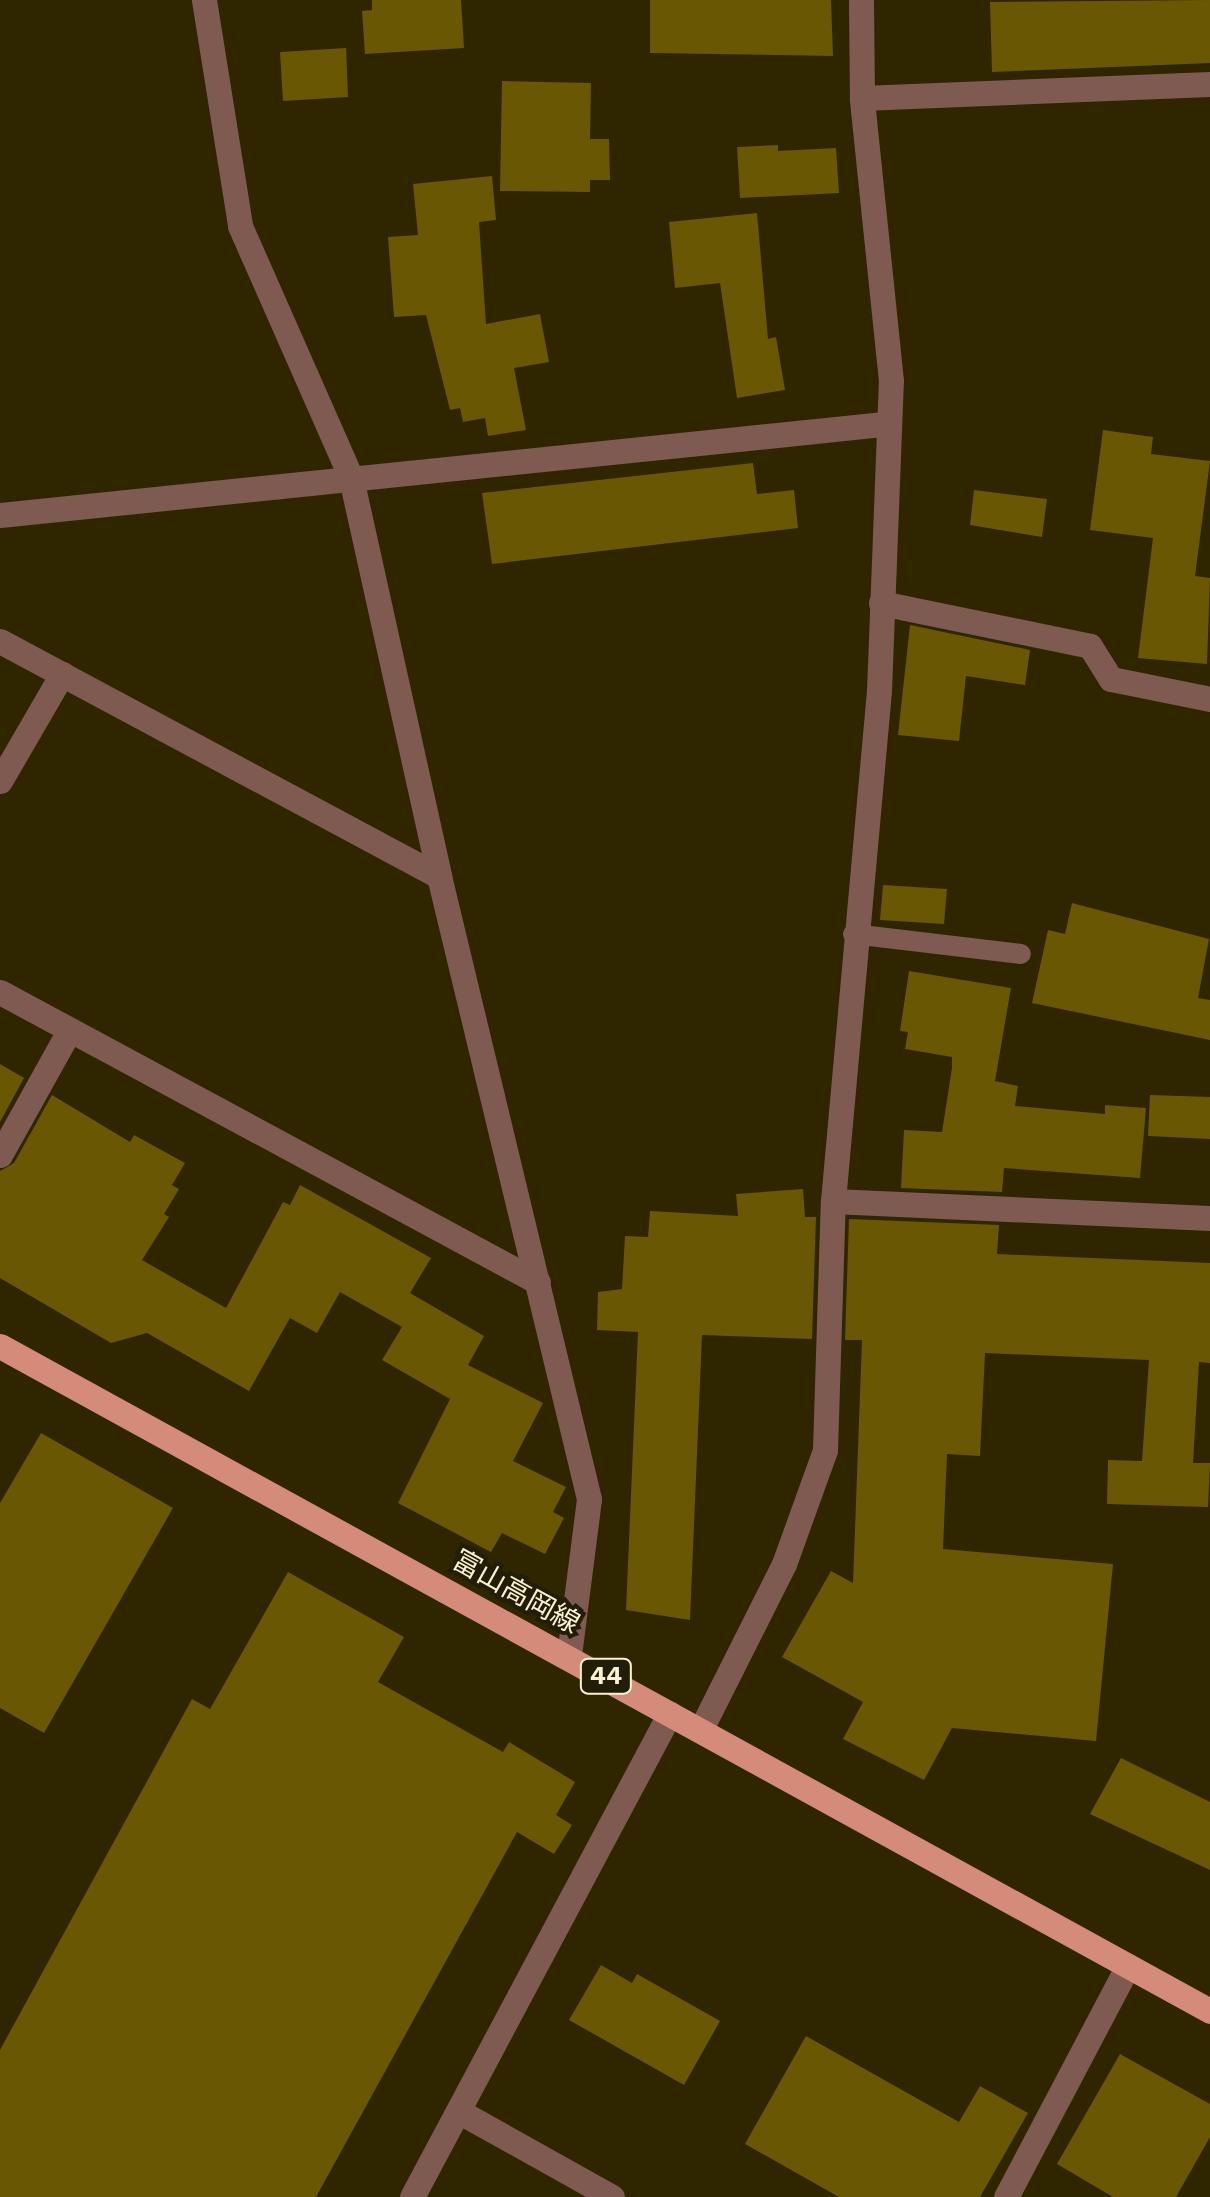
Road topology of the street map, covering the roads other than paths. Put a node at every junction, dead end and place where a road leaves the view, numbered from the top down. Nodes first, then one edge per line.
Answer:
1 (204, 0) edge
2 (861, 0) edge
3 (1210, 84) edge
4 (862, 98) junction
5 (884, 424) junction
6 (351, 478) junction
7 (0, 515) edge
8 (881, 602) junction
9 (0, 641) edge
10 (62, 674) junction
11 (1210, 699) edge
12 (0, 782) edge
13 (439, 876) junction
14 (853, 934) junction
15 (1021, 954) dead end
16 (0, 992) edge
17 (69, 1031) junction
18 (0, 1155) edge
19 (833, 1200) junction
20 (1210, 1218) edge
21 (538, 1282) junction
22 (0, 1346) edge
23 (569, 1655) junction
24 (670, 1712) junction
25 (702, 1727) junction
26 (1128, 1966) junction
27 (1210, 2010) edge
28 (460, 2112) junction
29 (412, 2197) edge
30 (612, 2197) edge
31 (1006, 2197) edge

1 - 6 street
2 - 4 street
3 - 4 street
4 - 5 street
5 - 6 street
5 - 8 street
6 - 7 street
6 - 13 street
8 - 11 street
8 - 14 street
9 - 10 street
10 - 12 street
10 - 13 street
13 - 21 street
14 - 15 lane
14 - 19 street
16 - 17 street
17 - 18 street
17 - 21 street
19 - 20 street
19 - 25 street
21 - 23 street
22 - 23 main road, 富山高岡線 / 44
23 - 24 main road, 富山高岡線 / 44
24 - 25 main road, 富山高岡線 / 44
24 - 28 street
25 - 26 main road, 富山高岡線 / 44
26 - 27 main road, 富山高岡線 / 44
26 - 31 street
28 - 29 street
28 - 30 street

